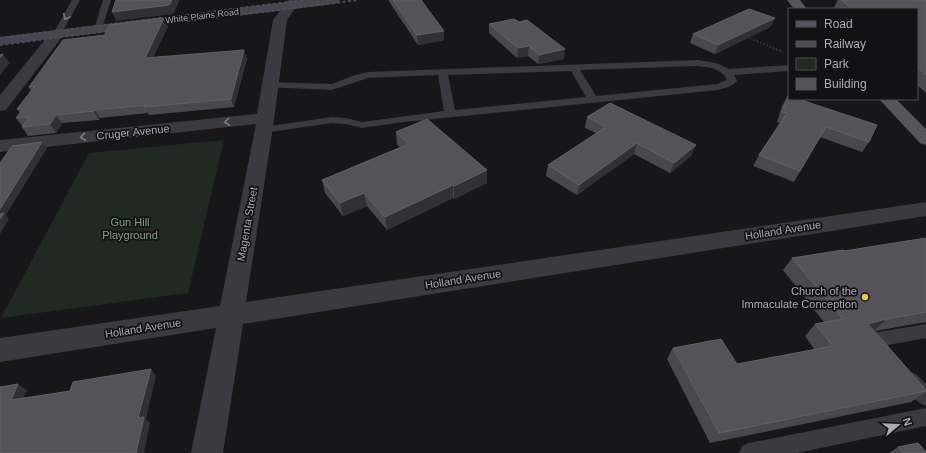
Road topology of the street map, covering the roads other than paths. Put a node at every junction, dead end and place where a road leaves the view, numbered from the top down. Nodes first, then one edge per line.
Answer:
1 (76, 0) edge
2 (107, 0) edge
3 (334, 0) edge
4 (793, 0) edge
5 (293, 3) edge
6 (800, 8) edge
7 (98, 29) junction
8 (57, 34) junction
9 (0, 41) edge
10 (574, 68) junction
11 (788, 68) edge
12 (727, 72) junction
13 (443, 73) junction
14 (270, 85) junction
15 (593, 99) junction
16 (888, 100) edge
17 (0, 106) edge
18 (450, 114) junction
19 (264, 124) junction
20 (926, 139) edge
21 (0, 146) edge
22 (926, 209) edge
23 (231, 314) junction
24 (926, 331) edge
25 (0, 350) edge
26 (926, 397) edge
27 (926, 417) edge
28 (207, 453) edge
29 (749, 453) edge

1 -> 8 lane
2 - 7 lane
3 - 5 main road, White Plains Road
4 - 6 main road
5 - 7 main road, White Plains Road
5 - 14 street, Magenta Street
7 - 8 main road, White Plains Road
8 - 9 main road, White Plains Road
8 - 17 street
10 - 12 lane
10 - 13 lane
10 - 15 lane
11 - 12 lane
12 - 15 lane
13 - 14 lane
13 - 18 lane
14 - 19 street, Magenta Street
15 - 18 lane
16 - 20 main road
18 - 19 lane
19 -> 21 street, Cruger Avenue
19 - 23 street, Magenta Street
22 - 23 street, Holland Avenue
23 - 25 street, Holland Avenue
23 - 28 street, Magenta Street
24 - 26 lane
27 - 29 lane

